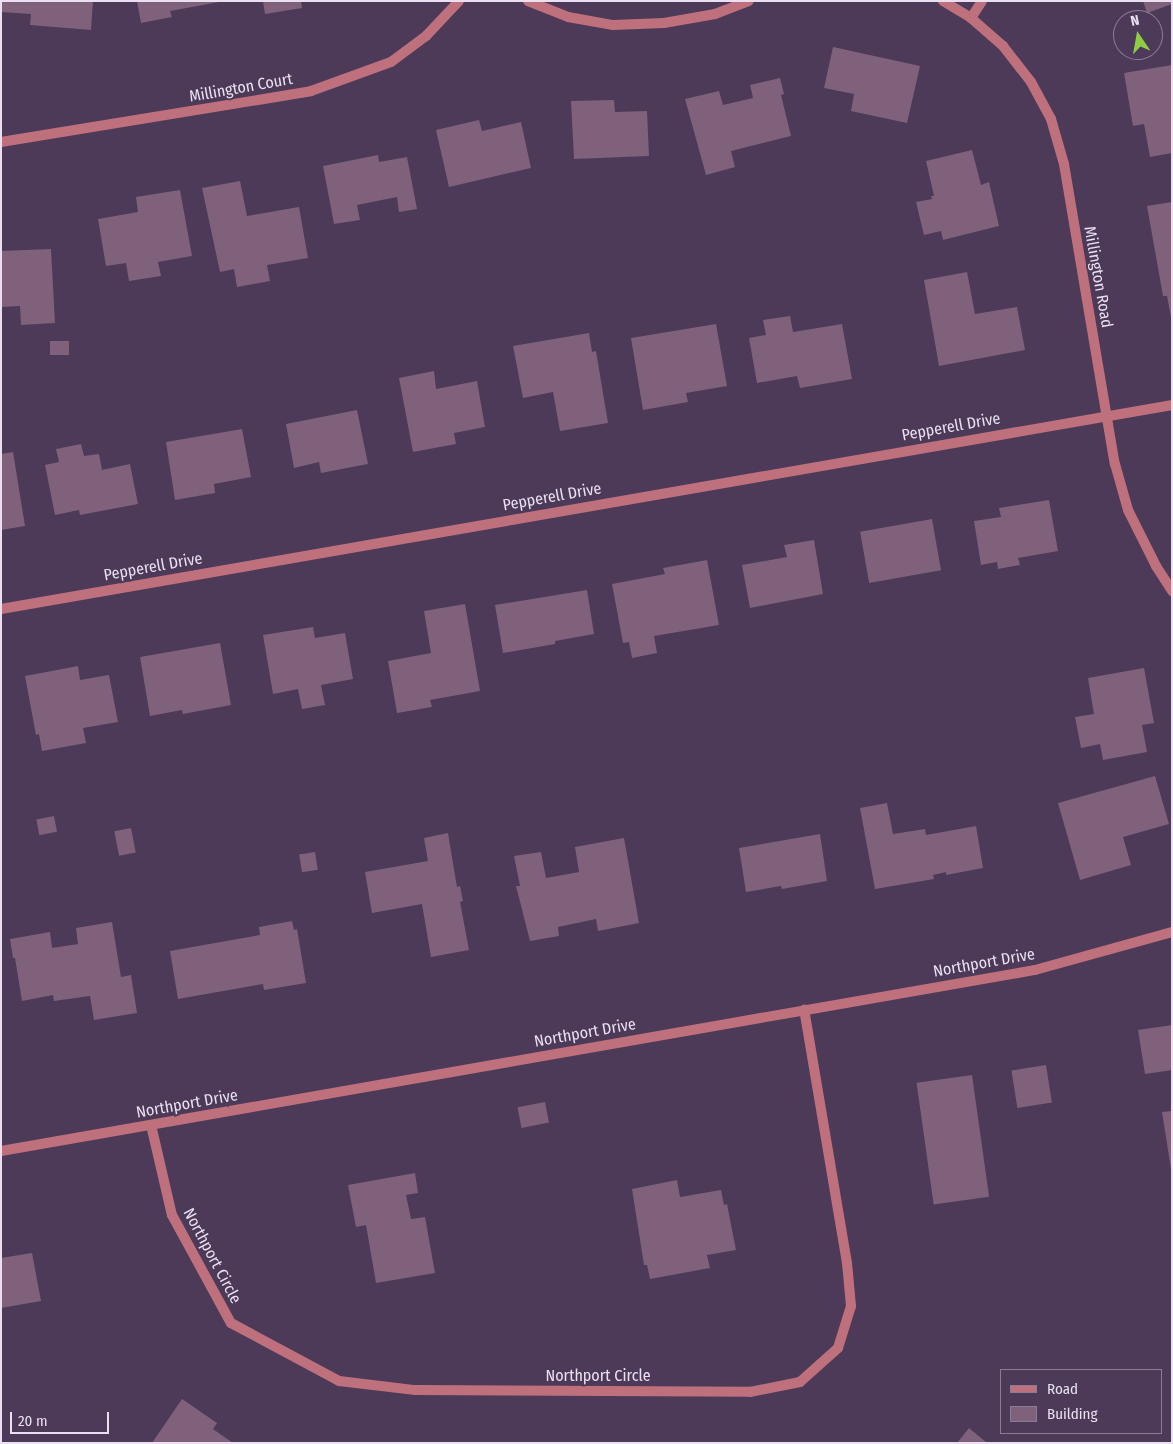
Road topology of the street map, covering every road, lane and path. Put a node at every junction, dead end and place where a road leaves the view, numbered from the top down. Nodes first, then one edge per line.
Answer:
1 (459, 1) edge
2 (528, 1) edge
3 (749, 1) edge
4 (943, 1) edge
5 (982, 1) edge
6 (970, 18) junction
7 (1, 142) edge
8 (1172, 405) edge
9 (1107, 415) junction
10 (1172, 591) edge
11 (1, 609) edge
12 (1172, 932) edge
13 (804, 1010) junction
14 (152, 1125) junction
15 (1, 1151) edge

1 - 7 street, Millington Court
2 - 3 street
4 - 6 street, Millington Road
5 - 6 street
6 - 9 street, Millington Road
8 - 9 street, Pepperell Drive
9 - 10 street, Millington Road
9 - 11 street, Pepperell Drive
12 - 13 street, Northport Drive
13 - 14 street, Northport Drive
13 - 14 street, Northport Circle
14 - 15 street, Northport Drive

